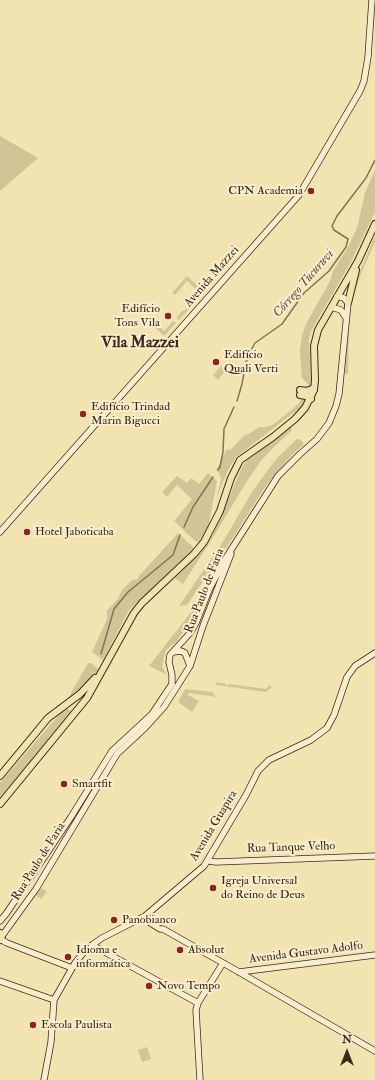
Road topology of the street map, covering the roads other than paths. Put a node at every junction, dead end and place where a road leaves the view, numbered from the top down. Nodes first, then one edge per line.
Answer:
1 (372, 0) edge
2 (375, 224) edge
3 (358, 261) junction
4 (337, 296) junction
5 (348, 304) junction
6 (330, 307) junction
7 (346, 318) junction
8 (314, 388) junction
9 (311, 399) junction
10 (0, 532) edge
11 (234, 545) junction
12 (172, 652) junction
13 (375, 653) edge
14 (190, 666) junction
15 (101, 672) junction
16 (64, 705) junction
17 (72, 717) junction
18 (0, 776) edge
19 (0, 804) edge
20 (50, 849) junction
21 (56, 854) junction
22 (375, 856) edge
23 (209, 861) junction
24 (145, 916) junction
25 (0, 921) edge
26 (1, 937) edge
27 (92, 945) junction
28 (375, 955) edge
29 (223, 963) junction
30 (72, 968) junction
31 (239, 972) junction
32 (0, 981) edge
33 (54, 1000) junction
34 (198, 1003) junction
35 (375, 1051) edge
36 (44, 1080) edge
37 (200, 1080) edge

1 - 10 street, Avenida Mazzei
2 - 3 main road
3 - 4 main road
3 - 5 main road
4 - 5 street
4 - 6 main road
5 - 7 street
6 - 7 street
6 - 8 main road
7 - 11 street
8 - 9 main road
8 - 9 main road
9 - 15 main road
11 - 12 street, Rua Paulo de Faria
11 - 14 street, Rua Paulo de Faria
12 - 14 street
12 - 20 street, Rua Paulo de Faria
13 - 23 street, Avenida Guapira
14 - 21 street, Rua Paulo de Faria
15 - 16 main road
15 - 17 main road
16 - 17 main road
16 - 18 main road
17 - 19 main road
20 - 21 street
20 - 25 street, Rua Paulo de Faria
21 - 26 street, Rua Paulo de Faria
22 - 23 street, Rua Tanque Velho
23 - 24 street, Avenida Guapira
24 - 27 street, Avenida Guapira
24 - 29 street
26 - 30 street
27 - 30 street, Avenida Guapira
27 - 34 street
28 - 31 street, Avenida Gustavo Adolfo
29 - 31 street
29 - 34 street
30 - 33 street, Avenida Guapira
31 - 35 street
32 - 33 street
33 - 36 street
34 - 37 street

